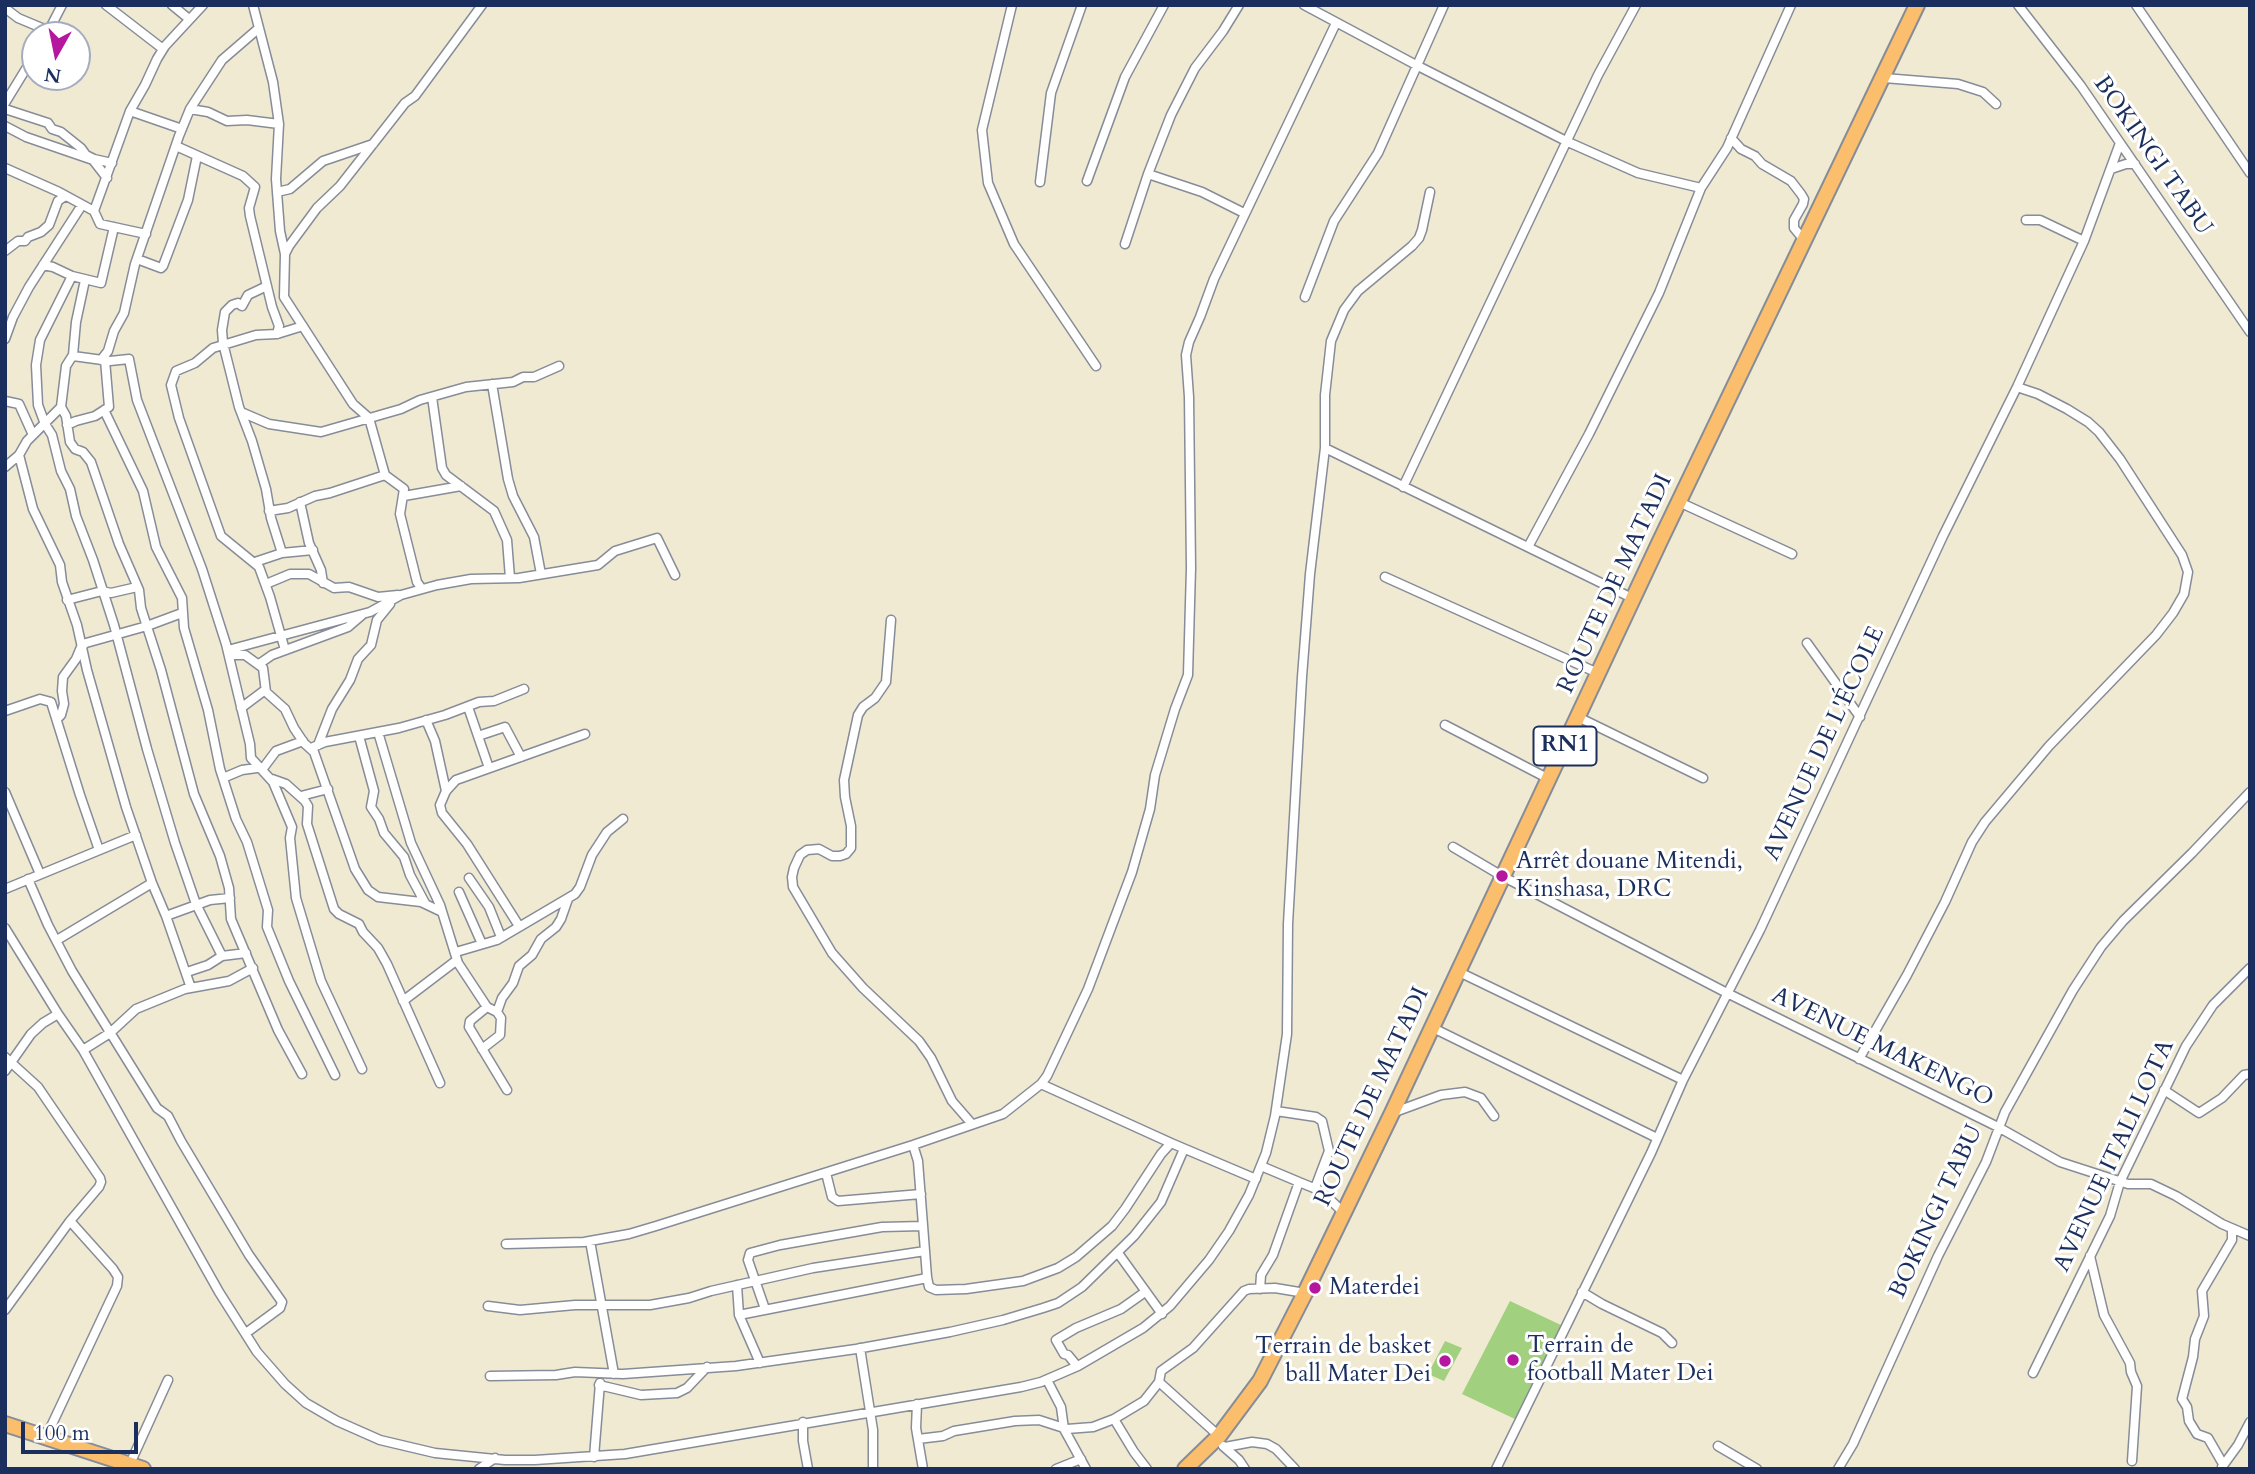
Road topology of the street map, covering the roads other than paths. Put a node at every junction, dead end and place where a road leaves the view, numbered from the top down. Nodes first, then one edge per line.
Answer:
1 (62, 5) edge
2 (106, 5) edge
3 (172, 5) edge
4 (202, 5) edge
5 (253, 5) edge
6 (482, 5) edge
7 (1012, 5) edge
8 (1082, 5) edge
9 (1164, 5) edge
10 (1228, 5) edge
11 (1304, 5) edge
12 (1444, 5) edge
13 (1636, 5) edge
14 (1791, 5) edge
15 (1917, 5) edge
16 (2018, 5) edge
17 (2136, 5) edge
18 (1238, 7) edge
19 (5, 8) edge
20 (189, 19) junction
21 (24, 21) edge
22 (54, 21) edge
23 (1336, 23) junction
24 (259, 28) junction
25 (163, 49) junction
26 (1418, 66) junction
27 (21, 78) edge
28 (1884, 78) junction
29 (1996, 104) dead end
30 (5, 106) edge
31 (190, 108) junction
32 (130, 111) junction
33 (279, 124) junction
34 (5, 126) edge
35 (182, 129) junction
36 (1731, 138) junction
37 (375, 142) junction
38 (1568, 142) junction
39 (2120, 143) junction
40 (176, 146) junction
41 (197, 156) junction
42 (112, 163) junction
43 (2135, 164) junction
44 (5, 169) edge
45 (2111, 169) junction
46 (2250, 173) edge
47 (1147, 174) junction
48 (107, 178) junction
49 (1087, 181) dead end
50 (1040, 182) dead end
51 (1701, 188) junction
52 (1430, 191) dead end
53 (277, 192) junction
54 (65, 195) junction
55 (82, 205) junction
56 (94, 211) junction
57 (1244, 214) junction
58 (2026, 220) dead end
59 (114, 227) junction
60 (146, 234) junction
61 (1804, 240) junction
62 (2084, 240) junction
63 (1125, 244) dead end
64 (5, 251) edge
65 (285, 254) junction
66 (137, 259) junction
67 (43, 265) junction
68 (72, 276) junction
69 (85, 280) junction
70 (267, 286) junction
71 (1305, 297) dead end
72 (303, 326) junction
73 (2250, 332) edge
74 (277, 334) junction
75 (5, 339) edge
76 (223, 343) junction
77 (72, 356) junction
78 (103, 360) junction
79 (559, 366) dead end
80 (1096, 366) dead end
81 (492, 384) junction
82 (2017, 387) junction
83 (432, 397) junction
84 (5, 401) edge
85 (61, 407) junction
86 (104, 410) junction
87 (241, 412) junction
88 (369, 418) junction
89 (45, 424) junction
90 (67, 425) junction
91 (33, 435) junction
92 (1325, 448) junction
93 (19, 455) junction
94 (5, 467) edge
95 (385, 475) junction
96 (461, 486) junction
97 (1403, 487) junction
98 (404, 496) junction
99 (300, 502) junction
100 (1679, 502) junction
101 (270, 511) junction
102 (1528, 547) junction
103 (313, 550) junction
104 (282, 554) junction
105 (1792, 554) dead end
106 (255, 562) junction
107 (541, 574) junction
108 (675, 575) dead end
109 (1385, 577) dead end
110 (510, 578) junction
111 (323, 583) junction
112 (266, 584) junction
113 (137, 587) junction
114 (422, 589) junction
115 (102, 591) junction
116 (397, 598) junction
117 (1634, 598) junction
118 (67, 600) junction
119 (182, 613) junction
120 (364, 613) junction
121 (891, 620) dead end
122 (147, 626) junction
123 (116, 634) junction
124 (281, 636) junction
125 (1807, 643) dead end
126 (81, 647) junction
127 (285, 650) junction
128 (228, 653) junction
129 (259, 664) junction
130 (1600, 674) junction
131 (524, 689) dead end
132 (265, 690) junction
133 (468, 707) junction
134 (241, 708) junction
135 (5, 710) edge
136 (1578, 717) junction
137 (1860, 717) junction
138 (57, 719) junction
139 (426, 720) junction
140 (1445, 725) dead end
141 (378, 732) junction
142 (585, 734) dead end
143 (359, 736) junction
144 (478, 736) junction
145 (303, 741) junction
146 (314, 747) junction
147 (522, 757) junction
148 (261, 768) junction
149 (489, 768) junction
150 (223, 778) junction
151 (1703, 778) dead end
152 (272, 779) junction
153 (1549, 779) junction
154 (328, 789) junction
155 (446, 791) junction
156 (5, 792) edge
157 (2250, 792) edge
158 (301, 796) junction
159 (623, 819) dead end
160 (136, 835) junction
161 (1453, 847) dead end
162 (99, 850) junction
163 (40, 874) junction
164 (1502, 876) junction
165 (28, 878) junction
166 (469, 878) dead end
167 (152, 883) junction
168 (5, 889) edge
169 (459, 892) dead end
170 (230, 898) junction
171 (568, 899) junction
172 (196, 904) junction
173 (425, 904) junction
174 (442, 912) junction
175 (166, 916) junction
176 (519, 926) junction
177 (5, 928) edge
178 (501, 937) junction
179 (57, 940) junction
180 (482, 944) junction
181 (246, 953) junction
182 (222, 956) junction
183 (457, 956) junction
184 (253, 968) junction
185 (2250, 968) edge
186 (1457, 971) junction
187 (187, 972) junction
188 (191, 988) junction
189 (1727, 993) junction
190 (403, 1001) junction
191 (487, 1007) junction
192 (497, 1012) junction
193 (58, 1014) junction
194 (1432, 1027) junction
195 (110, 1032) junction
196 (482, 1049) junction
197 (83, 1050) junction
198 (5, 1057) edge
199 (1859, 1059) junction
200 (8, 1068) edge
201 (362, 1069) dead end
202 (302, 1074) dead end
203 (2250, 1074) edge
204 (335, 1075) dead end
205 (1683, 1080) junction
206 (440, 1083) dead end
207 (1041, 1084) junction
208 (507, 1090) dead end
209 (2164, 1090) junction
210 (1276, 1111) junction
211 (1392, 1113) junction
212 (1494, 1116) dead end
213 (972, 1124) junction
214 (1998, 1127) junction
215 (1657, 1138) junction
216 (1171, 1143) junction
217 (913, 1145) junction
218 (1184, 1149) junction
219 (1261, 1166) junction
220 (826, 1173) junction
221 (1256, 1179) junction
222 (1299, 1182) junction
223 (2120, 1182) junction
224 (1315, 1188) junction
225 (921, 1194) junction
226 (1345, 1213) junction
227 (70, 1221) junction
228 (923, 1226) junction
229 (2232, 1229) junction
230 (2250, 1236) edge
231 (590, 1241) junction
232 (506, 1244) dead end
233 (925, 1251) junction
234 (1118, 1253) junction
235 (2091, 1256) junction
236 (927, 1278) junction
237 (755, 1281) junction
238 (737, 1285) junction
239 (1260, 1289) junction
240 (1145, 1292) junction
241 (1582, 1292) junction
242 (1305, 1293) junction
243 (601, 1304) junction
244 (488, 1306) dead end
245 (765, 1309) junction
246 (5, 1310) edge
247 (1162, 1314) junction
248 (739, 1315) junction
249 (246, 1333) junction
250 (1672, 1343) dead end
251 (860, 1348) junction
252 (760, 1363) junction
253 (1077, 1366) junction
254 (707, 1367) junction
255 (2033, 1373) dead end
256 (603, 1374) junction
257 (614, 1374) junction
258 (490, 1376) dead end
259 (168, 1380) dead end
260 (1047, 1380) junction
261 (1159, 1382) junction
262 (599, 1385) junction
263 (916, 1404) junction
264 (871, 1411) junction
265 (1114, 1419) junction
266 (803, 1422) junction
267 (2250, 1422) edge
268 (5, 1424) edge
269 (1064, 1429) junction
270 (46, 1437) junction
271 (918, 1439) junction
272 (1219, 1441) junction
273 (1718, 1446) dead end
274 (594, 1457) junction
275 (495, 1458) junction
276 (1081, 1459) junction
277 (2132, 1461) dead end
278 (133, 1467) edge
279 (2222, 1467) edge
280 (480, 1469) edge
281 (808, 1469) edge
282 (873, 1469) edge
283 (923, 1469) edge
284 (1056, 1469) edge
285 (1086, 1469) edge
286 (1147, 1469) edge
287 (1185, 1469) edge
288 (1245, 1469) edge
289 (1295, 1469) edge
290 (1496, 1469) edge
291 (1756, 1469) edge
292 (1838, 1469) edge

1 - 22 street
2 - 25 street
3 - 20 street
4 - 20 street
5 - 24 street
6 - 37 street
7 - 80 street
8 - 50 street
9 - 49 street
10 - 18 street
11 - 23 street
12 - 26 street
13 - 38 street
14 - 36 street
15 - 28 highway, ROUTE DE MATADI / RN1
16 - 39 street, BOKINGI TABU
17 - 46 street
18 - 47 street
19 - 21 street
20 - 25 street
23 - 26 street
23 - 57 street
24 - 31 street
24 - 33 street
25 - 32 street
26 - 38 street
26 - 71 street
27 - 30 street
28 - 29 street
28 - 61 highway, ROUTE DE MATADI / RN1
30 - 42 street
31 - 33 street
31 - 35 street
32 - 35 street
32 - 42 street
33 - 53 street
34 - 48 street
35 - 40 street
36 - 51 street
36 - 61 street
37 - 53 street
37 - 65 street
38 - 51 street
38 - 97 street
39 - 43 street, BOKINGI TABU
39 - 45 street, AVENUE DE L'ÉCOLE
40 - 41 street
40 - 60 street
41 - 66 street
41 - 70 street
42 - 48 street
43 - 45 street
43 - 73 street, BOKINGI TABU
44 - 54 street
45 - 62 street, AVENUE DE L'ÉCOLE
47 - 57 street
47 - 63 street
48 - 56 street
51 - 102 street
52 - 92 street
53 - 65 street
54 - 55 street
54 - 64 street
55 - 56 street
55 - 67 street
56 - 59 street
57 - 207 street
58 - 62 street
59 - 60 street
59 - 69 street
60 - 66 street
61 - 100 highway, ROUTE DE MATADI / RN1
62 - 82 street, AVENUE DE L'ÉCOLE
65 - 72 street
66 - 78 street
67 - 68 street
67 - 75 street
68 - 69 street
68 - 89 street
69 - 77 street
70 - 74 street
70 - 76 street
72 - 74 street
72 - 88 street
74 - 76 street
76 - 87 street
76 - 106 street
77 - 78 street
77 - 85 street
78 - 86 street
78 - 128 street
79 - 81 street
81 - 83 street
81 - 107 street
82 - 137 street, AVENUE DE L'ÉCOLE
82 - 199 street
83 - 88 street
83 - 96 street
84 - 91 street
85 - 89 street
85 - 90 street
86 - 90 street
86 - 119 street
87 - 88 street
87 - 101 street
88 - 95 street
89 - 91 street
89 - 115 street
90 - 113 street
91 - 93 street
92 - 97 street
92 - 210 street
93 - 94 street
93 - 118 street
95 - 98 street
95 - 99 street
96 - 98 street
96 - 110 street
97 - 102 street
98 - 114 street
99 - 101 street
99 - 103 street
100 - 105 street
100 - 117 highway, ROUTE DE MATADI / RN1
101 - 104 street
102 - 117 street
103 - 104 street
103 - 111 street
104 - 106 street
106 - 112 street
107 - 108 street
107 - 110 street
109 - 130 street
110 - 114 street
111 - 112 street
111 - 116 street
112 - 124 street
113 - 115 street
113 - 122 street
114 - 116 street
115 - 118 street
115 - 123 street
116 - 120 street
116 - 146 street
117 - 130 highway, ROUTE DE MATADI / RN1
118 - 126 street
119 - 122 street
119 - 150 street
120 - 124 street
120 - 127 street
121 - 213 street
122 - 123 street
122 - 170 street
123 - 126 street
123 - 172 street
124 - 127 street
124 - 128 street
125 - 137 street
126 - 138 street
126 - 160 street
127 - 129 street
128 - 129 street
128 - 134 street
129 - 132 street
130 - 136 highway, ROUTE DE MATADI / RN1
131 - 133 street
132 - 134 street
132 - 145 street
133 - 139 street
133 - 144 street
134 - 148 street
135 - 138 street
136 - 151 street
136 - 153 highway, ROUTE DE MATADI / RN1
137 - 189 street, AVENUE DE L'ÉCOLE
138 - 162 street
139 - 141 street
139 - 155 street
140 - 153 street
141 - 143 street
141 - 174 street
142 - 147 street
143 - 146 street
143 - 173 street
144 - 147 street
144 - 149 street
145 - 146 street
145 - 148 street
146 - 154 street
147 - 149 street
148 - 150 street
148 - 152 street
149 - 155 street
150 - 204 street
152 - 158 street
152 - 201 street
153 - 164 highway, ROUTE DE MATADI / RN1
154 - 158 street
154 - 173 street
155 - 176 street
156 - 163 street
157 - 214 street, BOKINGI TABU
158 - 190 street
159 - 171 street
160 - 162 street
160 - 167 street
161 - 164 street, AVENUE MAKENGO
162 - 163 street
163 - 165 street
164 - 186 highway, ROUTE DE MATADI / RN1
164 - 189 street, AVENUE MAKENGO
165 - 168 street
165 - 179 street
166 - 178 street
167 - 175 street
167 - 179 street
169 - 180 street
170 - 172 street
170 - 181 street
171 - 176 street
171 - 192 street
172 - 175 street
172 - 182 street
173 - 174 street
174 - 183 street
175 - 187 street
176 - 178 street
177 - 193 street
178 - 180 street
179 - 195 street
180 - 183 street
181 - 182 street
181 - 184 street
182 - 187 street
183 - 190 street
183 - 191 street
184 - 188 street
184 - 202 street
185 - 209 street, AVENUE ITALI LOTA
186 - 194 highway, ROUTE DE MATADI / RN1
186 - 205 street
187 - 188 street
188 - 195 street
189 - 199 street, AVENUE MAKENGO
189 - 205 street, AVENUE DE L'ÉCOLE
190 - 206 street
191 - 192 street
191 - 196 street
192 - 196 street
193 - 197 street
193 - 200 street
194 - 211 highway, ROUTE DE MATADI / RN1
194 - 215 street
195 - 197 street
195 - 249 street
196 - 208 street
197 - 249 street
198 - 200 street
199 - 214 street, AVENUE MAKENGO
200 - 227 street
203 - 209 street
205 - 215 street, AVENUE DE L'ÉCOLE
207 - 213 street
207 - 216 street
209 - 223 street, AVENUE ITALI LOTA
210 - 219 street
210 - 224 street
211 - 212 street
211 - 226 highway, ROUTE DE MATADI / RN1
213 - 217 street
214 - 223 street, AVENUE MAKENGO
214 - 292 street, BOKINGI TABU
215 - 241 street, AVENUE DE L'ÉCOLE
216 - 218 street
216 - 236 street
217 - 220 street
217 - 225 street
218 - 221 street
218 - 234 street
219 - 221 street
219 - 222 street
220 - 225 street
220 - 231 street
221 - 247 street
222 - 224 street
222 - 239 street
223 - 229 street, AVENUE MAKENGO
223 - 235 street, AVENUE ITALI LOTA
224 - 226 street
225 - 228 street
226 - 242 highway, ROUTE DE MATADI / RN1
227 - 246 street
227 - 270 street
228 - 233 street
228 - 237 street
229 - 230 street, AVENUE MAKENGO
229 - 279 street
231 - 232 street
231 - 243 street
233 - 236 street
233 - 237 street
234 - 240 street
234 - 251 street
235 - 255 street, AVENUE ITALI LOTA
235 - 277 street
236 - 245 street
237 - 238 street
237 - 245 street
238 - 243 street
238 - 248 street
239 - 242 street
239 - 261 street
240 - 247 street
240 - 253 street
241 - 250 street
241 - 290 street, AVENUE DE L'ÉCOLE
242 - 272 highway, ROUTE DE MATADI / RN1
243 - 244 street
243 - 257 street
245 - 248 street
247 - 253 street
248 - 252 street
249 - 275 street
251 - 252 street
251 - 264 street
252 - 254 street
253 - 260 street
254 - 257 street
254 - 262 street
256 - 257 street
256 - 258 street
256 - 262 street
259 - 278 street
260 - 263 street
260 - 269 street
261 - 265 street
261 - 272 street
262 - 274 street
263 - 264 street
263 - 271 street
264 - 266 street
264 - 282 street
265 - 269 street
265 - 286 street
266 - 274 street
266 - 281 street
267 - 279 street
268 - 270 highway
269 - 271 street
269 - 276 street
270 - 278 highway
271 - 283 street
272 - 287 highway, ROUTE DE MATADI / RN1
272 - 288 street
272 - 289 street
273 - 291 street
274 - 275 street
275 - 280 street
276 - 284 street
276 - 285 street

